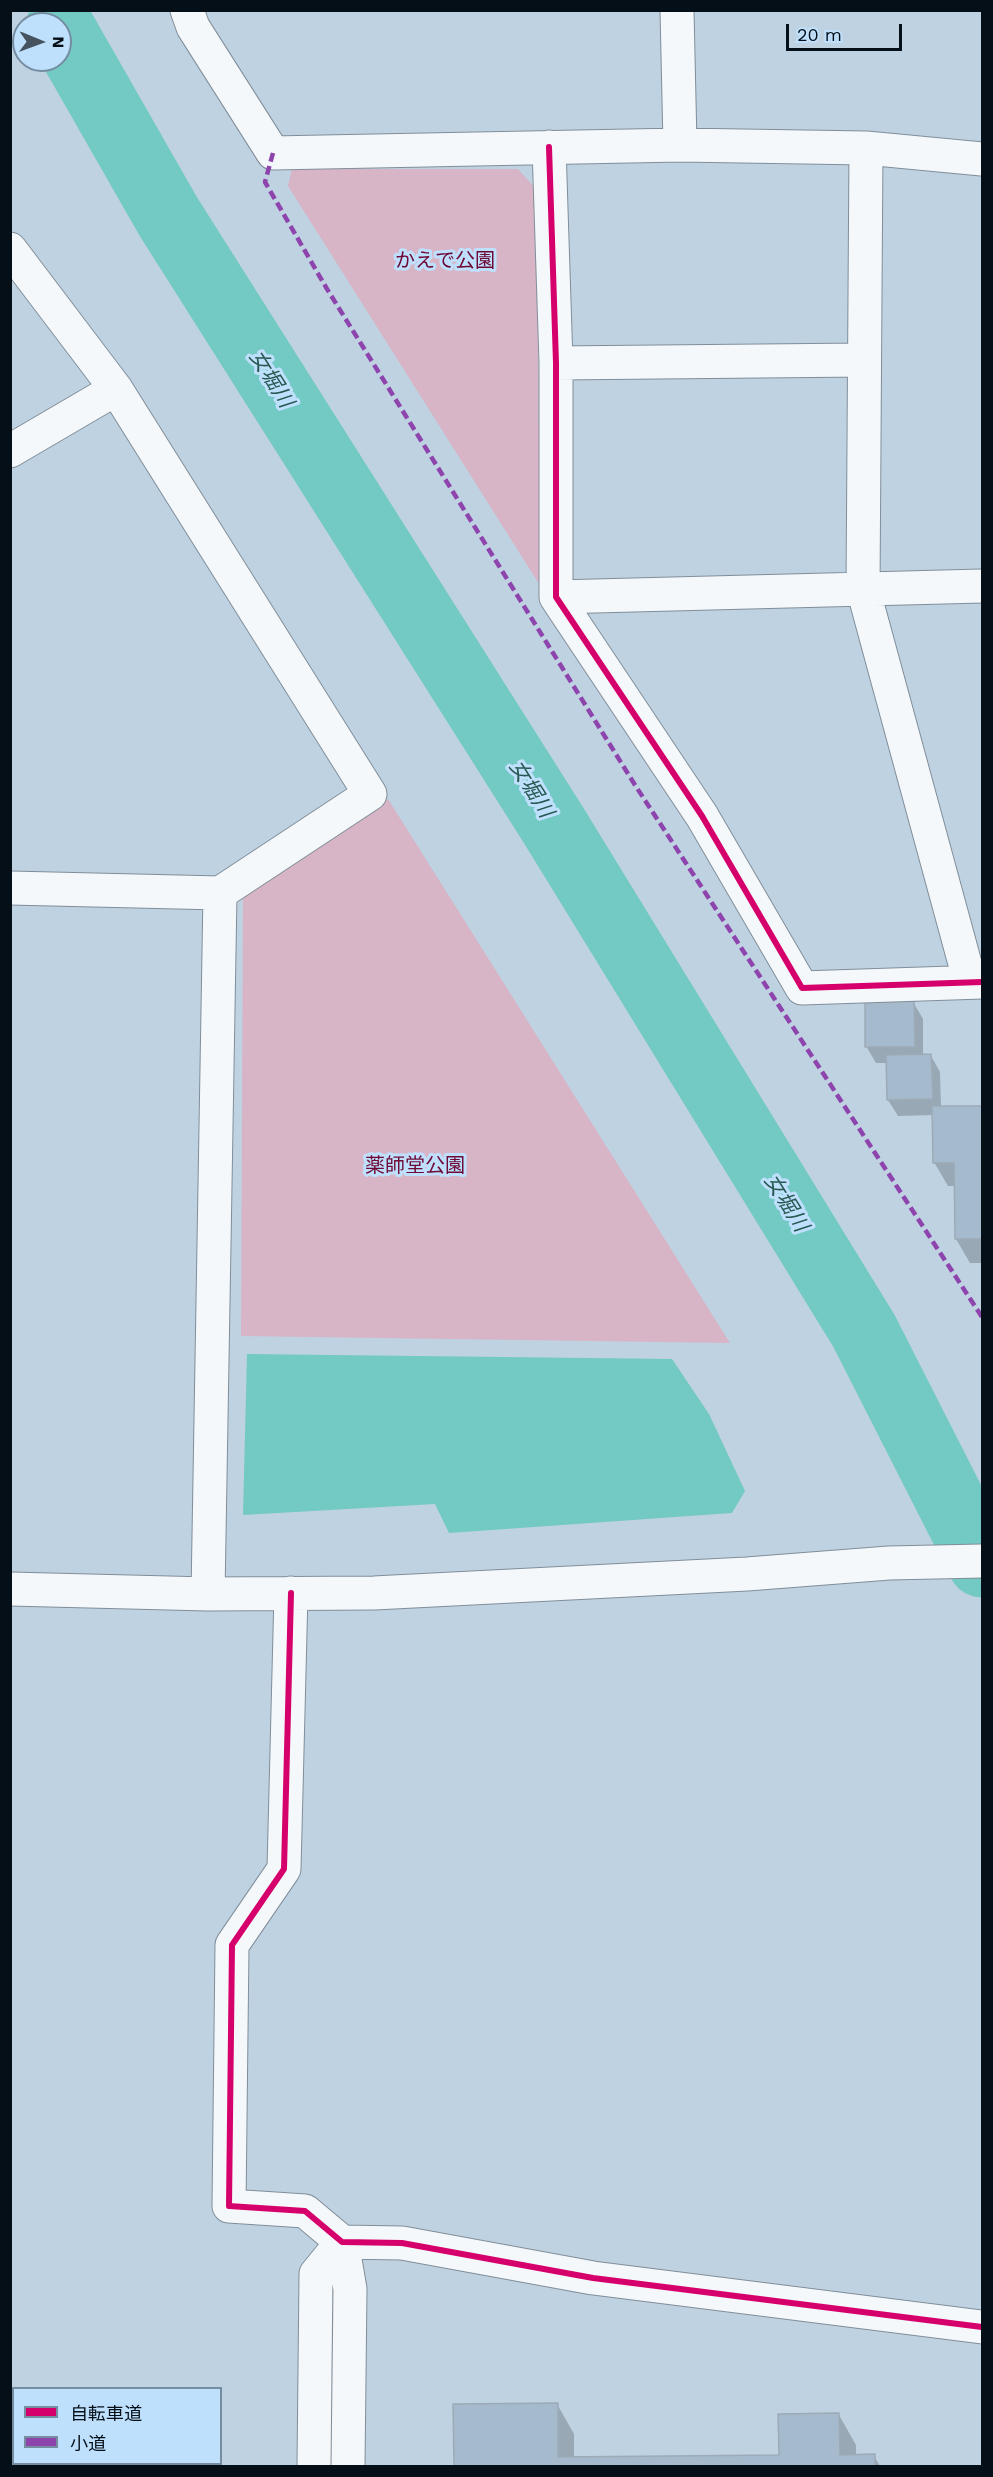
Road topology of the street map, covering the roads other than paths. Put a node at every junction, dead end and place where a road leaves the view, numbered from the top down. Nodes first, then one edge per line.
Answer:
1 (188, 10) edge
2 (677, 10) edge
3 (680, 145) junction
4 (549, 147) junction
5 (866, 148) junction
6 (982, 159) edge
7 (10, 249) edge
8 (863, 360) junction
9 (556, 363) junction
10 (116, 389) junction
11 (10, 451) edge
12 (982, 586) edge
13 (863, 589) junction
14 (556, 597) junction
15 (10, 888) edge
16 (220, 893) junction
17 (976, 982) edge
18 (982, 1561) edge
19 (10, 1589) edge
20 (291, 1593) junction
21 (208, 1594) junction
22 (342, 2242) junction
23 (982, 2327) edge
24 (315, 2466) edge
25 (348, 2466) edge

1 - 4 street
2 - 3 street
3 - 4 street
3 - 5 street
4 - 9 street
5 - 6 street
5 - 8 street
7 - 10 street
8 - 9 street
8 - 13 street
9 - 14 street
10 - 11 street
10 - 16 street
12 - 13 street
13 - 14 street
13 - 17 street
14 - 17 street
15 - 16 street
16 - 21 street
18 - 20 street
19 - 21 street
20 - 21 street
20 - 22 street
22 - 23 street
22 - 24 street
22 - 25 street

